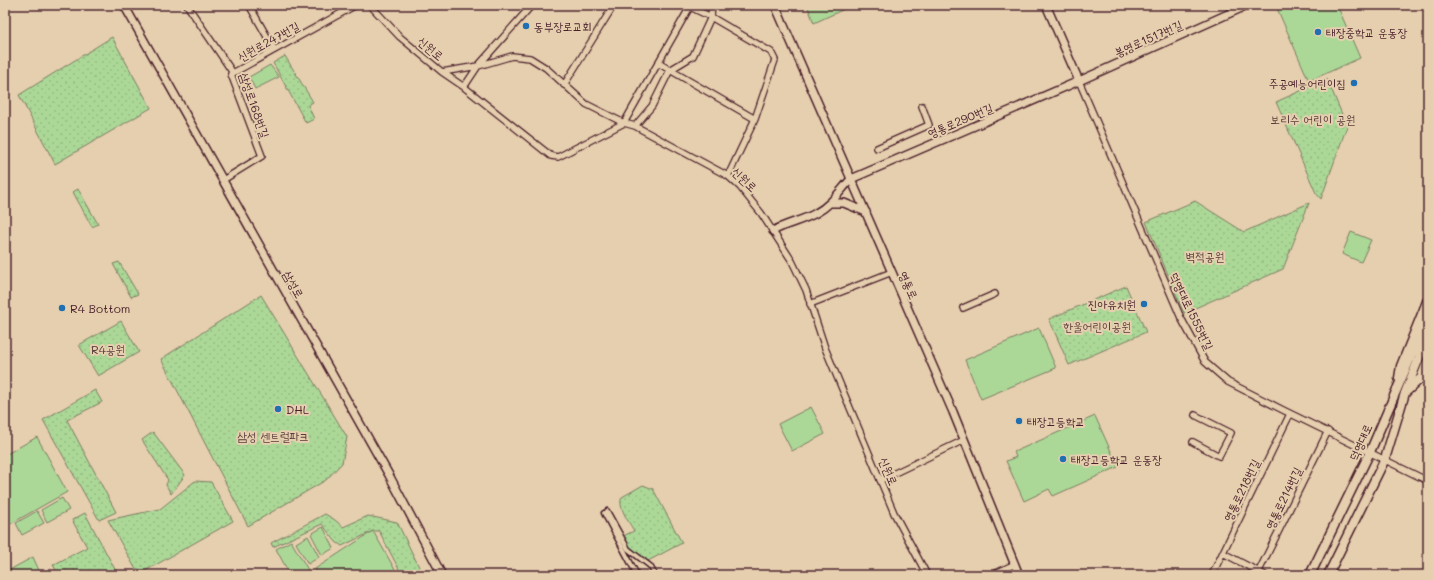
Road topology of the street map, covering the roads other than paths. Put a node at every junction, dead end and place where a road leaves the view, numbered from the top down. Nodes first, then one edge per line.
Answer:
1 (124, 5) edge
2 (187, 5) edge
3 (249, 5) edge
4 (356, 5) edge
5 (370, 5) edge
6 (532, 5) edge
7 (614, 5) edge
8 (712, 5) edge
9 (776, 5) edge
10 (1046, 5) edge
11 (1248, 5) edge
12 (689, 6) edge
13 (711, 17) junction
14 (274, 49) junction
15 (658, 63) junction
16 (478, 66) junction
17 (670, 70) junction
18 (442, 72) junction
19 (233, 73) junction
20 (1079, 81) junction
21 (564, 85) junction
22 (464, 87) junction
23 (922, 106) dead end
24 (755, 119) junction
25 (624, 123) junction
26 (635, 126) junction
27 (877, 148) dead end
28 (728, 176) junction
29 (851, 179) junction
30 (223, 180) junction
31 (830, 204) junction
32 (866, 212) junction
33 (773, 231) junction
34 (892, 272) junction
35 (995, 294) dead end
36 (1428, 298) edge
37 (810, 304) junction
38 (962, 308) dead end
39 (1428, 317) edge
40 (1428, 336) edge
41 (1428, 360) edge
42 (1425, 380) edge
43 (1397, 390) junction
44 (1405, 393) junction
45 (1290, 414) junction
46 (1195, 415) dead end
47 (1328, 431) junction
48 (964, 440) junction
49 (1193, 442) dead end
50 (1370, 452) junction
51 (1385, 459) junction
52 (880, 480) junction
53 (1428, 481) edge
54 (1222, 553) junction
55 (1015, 564) junction
56 (1258, 573) edge
57 (442, 575) edge
58 (637, 575) edge
59 (655, 575) edge
60 (926, 575) edge
61 (992, 575) edge
62 (1019, 575) edge
63 (1212, 575) edge
64 (1265, 575) edge
65 (1310, 575) edge
66 (1328, 575) edge

1 - 30 street, 삼성로
2 - 19 street, 삼성로168번길
3 - 14 street
4 - 14 street, 신원로247번길
5 - 18 street, 신원로
6 - 16 street
7 - 21 street
8 - 13 street
9 - 29 street, 영통로
10 - 20 street
11 - 20 street, 봉영로1517번길
12 - 13 street
12 - 15 street
13 - 17 street
13 - 24 street
14 - 19 street, 신원로247번길
15 - 17 street
15 - 25 street
16 - 18 street, 신원로
16 - 21 street, 신원로
16 - 22 street
17 - 24 street
17 - 26 street
18 - 22 street
19 - 30 street, 삼성로168번길
20 - 29 street, 영통로290번길
20 - 45 street, 덕영대로1555번길
21 - 25 street, 신원로
22 - 25 street
23 - 27 street
24 - 28 street
25 - 26 street, 신원로
26 - 28 street, 신원로
28 - 33 street, 신원로
29 - 31 street
29 - 32 street, 영통로
30 - 57 street, 삼성로
31 - 32 street
31 - 33 street
32 - 34 street, 영통로
33 - 37 street, 신원로
34 - 37 street
34 - 48 street, 영통로
35 - 38 street
36 - 43 main road
37 - 52 street, 신원로
39 - 43 main road, 덕영대로
40 - 44 main road
41 - 42 main road
42 - 44 main road
43 - 50 main road, 덕영대로
44 - 51 main road
45 - 47 street, 덕영대로1555번길
45 - 54 street, 영통로218번길
46 - 49 street
47 - 50 street, 덕영대로1555번길
47 - 56 street, 영통로214번길
48 - 52 street
48 - 55 street, 영통로
50 - 51 street, 덕영대로1555번길
50 - 65 main road, 덕영대로
51 - 53 street, 덕영대로1555번길
51 - 66 main road
52 - 60 street, 신원로
54 - 56 street
54 - 63 street, 영통로218번길
55 - 61 street
55 - 62 street, 영통로
56 - 64 street
58 - 59 street

